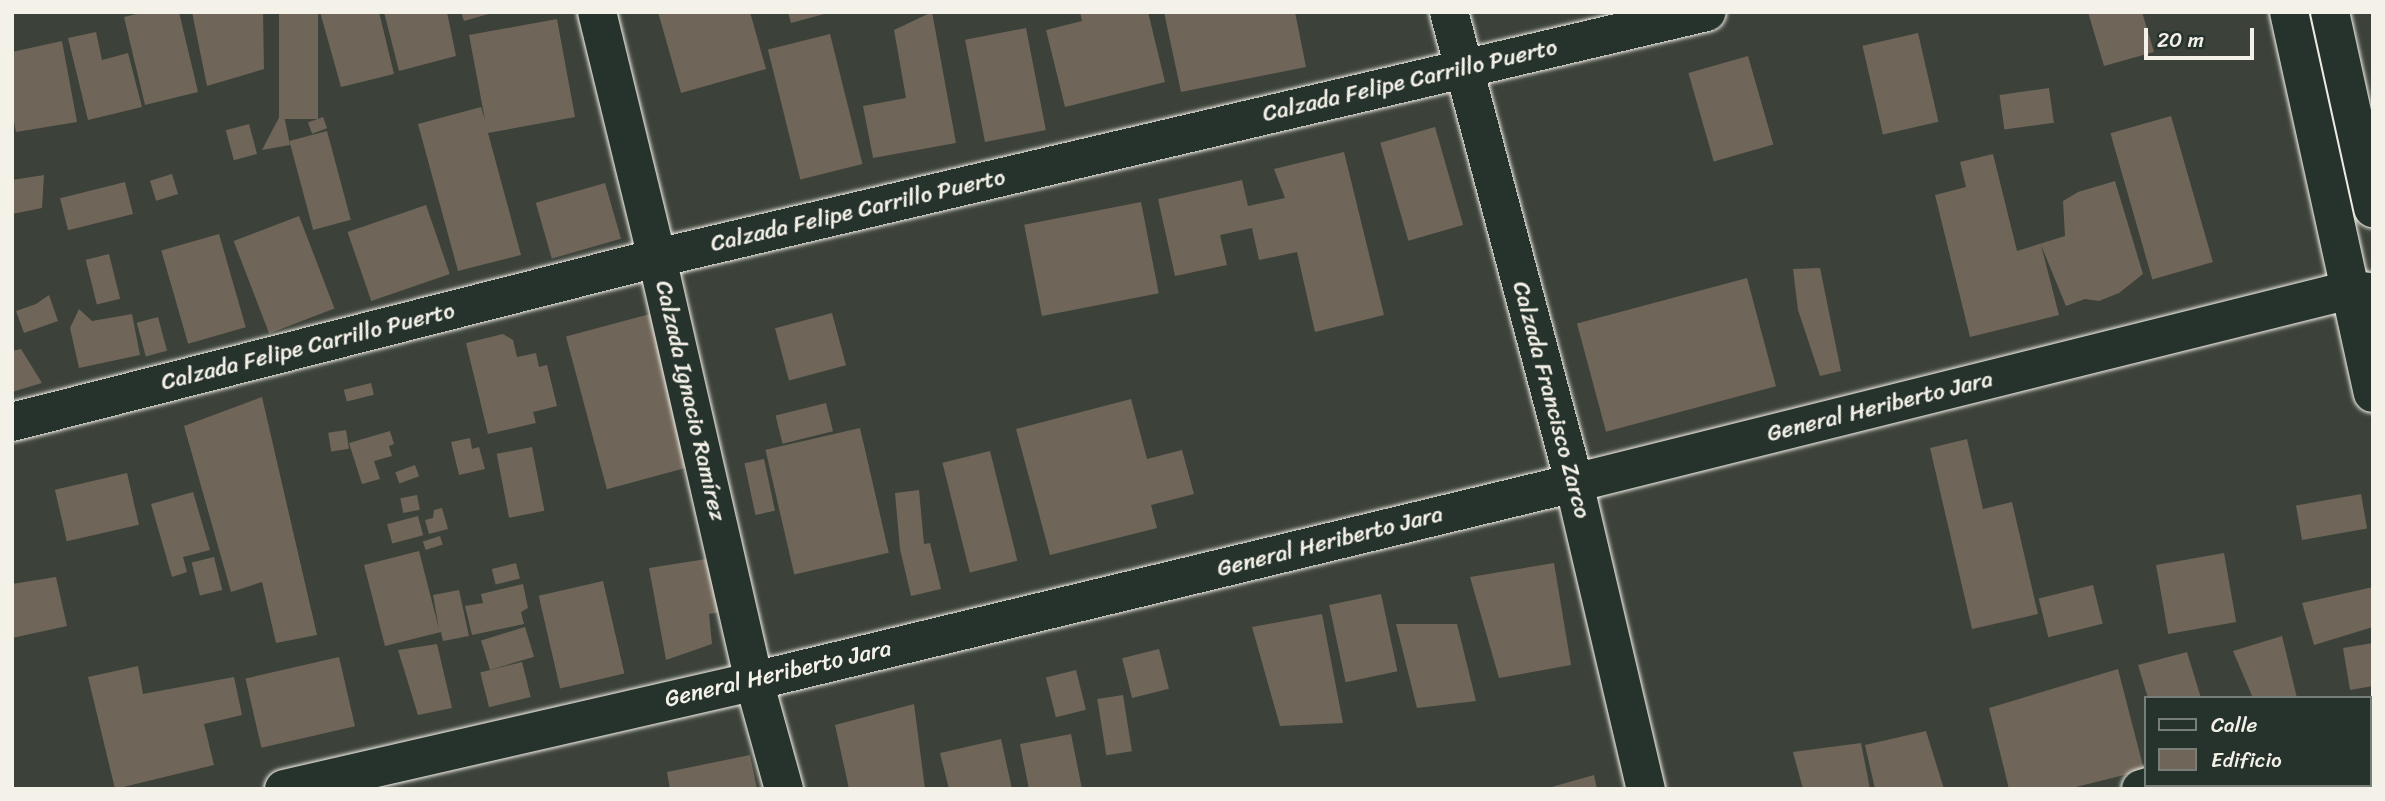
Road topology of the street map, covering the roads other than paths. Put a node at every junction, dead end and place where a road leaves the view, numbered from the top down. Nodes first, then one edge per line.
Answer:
1 (597, 12) edge
2 (1449, 12) edge
3 (1707, 12) edge
4 (2289, 12) edge
5 (2330, 12) edge
6 (1464, 67) junction
7 (2373, 208) edge
8 (657, 258) junction
9 (2361, 291) edge
10 (2373, 393) edge
11 (12, 422) edge
12 (1574, 483) junction
13 (754, 681) junction
14 (284, 789) edge
15 (784, 789) edge
16 (1646, 789) edge

1 - 8 street, Calzada Ignacio Ramírez
2 - 6 street, Calzada Francisco Zarco
3 - 6 street, Calzada Felipe Carrillo Puerto
4 - 9 street
5 - 7 street
6 - 8 street, Calzada Felipe Carrillo Puerto
6 - 12 street, Calzada Francisco Zarco
8 - 11 street, Calzada Felipe Carrillo Puerto
8 - 13 street, Calzada Ignacio Ramírez
9 - 10 street
9 - 12 street, General Heriberto Jara
12 - 13 street, General Heriberto Jara
12 - 16 street, Calzada Francisco Zarco
13 - 14 street, General Heriberto Jara
13 - 15 street, Calzada Ignacio Ramírez

